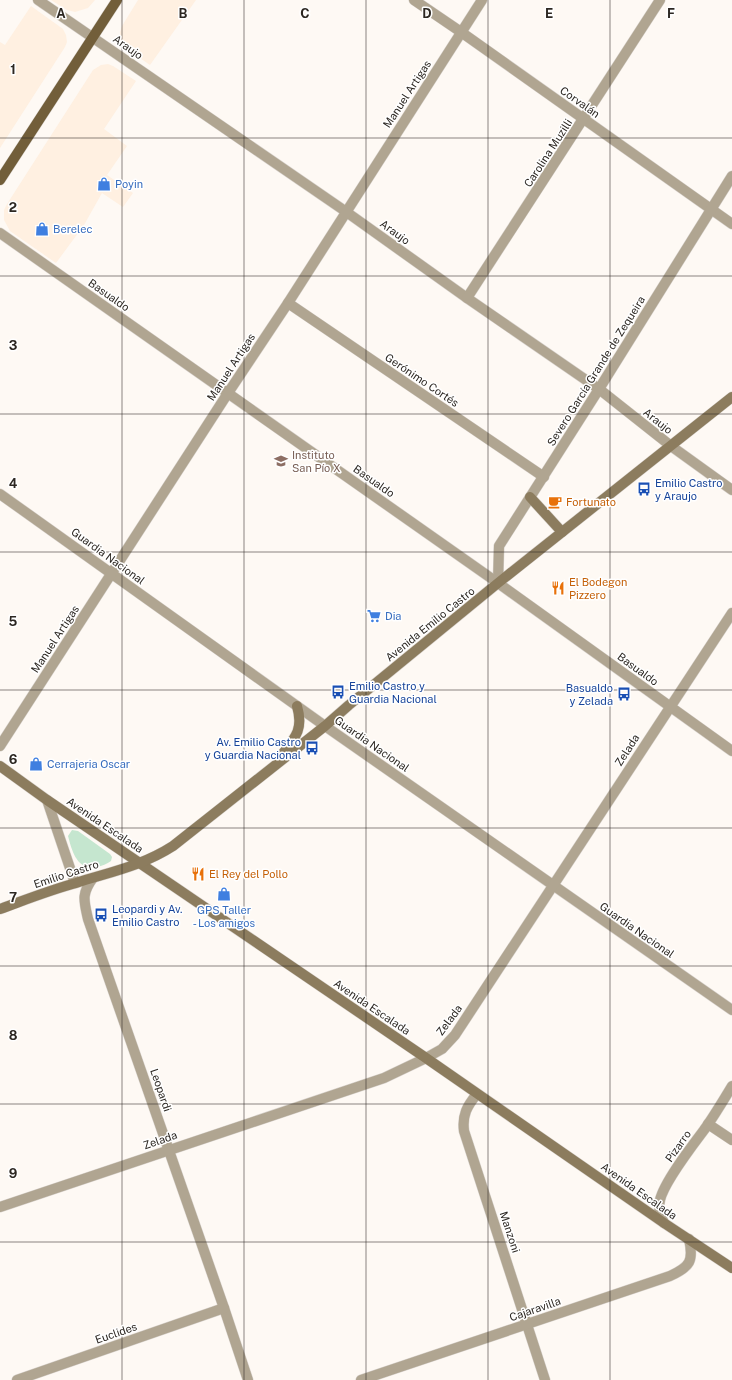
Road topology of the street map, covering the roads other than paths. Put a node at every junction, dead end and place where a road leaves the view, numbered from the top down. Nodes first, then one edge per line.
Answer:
1 (38, 0) edge
2 (117, 0) edge
3 (414, 0) edge
4 (482, 0) edge
5 (660, 0) edge
6 (461, 32) junction
7 (93, 37) junction
8 (584, 120) junction
9 (732, 176) edge
10 (0, 180) edge
11 (711, 208) junction
12 (345, 211) junction
13 (732, 224) edge
14 (0, 233) edge
15 (467, 298) junction
16 (288, 303) junction
17 (599, 389) junction
18 (228, 393) junction
19 (732, 397) edge
20 (671, 446) junction
21 (544, 477) junction
22 (732, 490) edge
23 (0, 494) edge
24 (530, 498) junction
25 (562, 532) junction
26 (112, 574) junction
27 (498, 583) junction
28 (732, 613) edge
29 (297, 706) junction
30 (670, 706) junction
31 (325, 726) junction
32 (0, 746) edge
33 (732, 751) edge
34 (0, 766) edge
35 (273, 766) junction
36 (47, 800) junction
37 (140, 864) junction
38 (93, 878) junction
39 (75, 883) junction
40 (552, 886) junction
41 (0, 909) edge
42 (732, 1010) edge
43 (426, 1058) junction
44 (732, 1086) edge
45 (477, 1094) junction
46 (708, 1124) junction
47 (732, 1140) edge
48 (169, 1150) junction
49 (0, 1206) edge
50 (664, 1224) junction
51 (689, 1239) junction
52 (732, 1268) edge
53 (224, 1308) junction
54 (527, 1325) junction
55 (17, 1380) edge
56 (248, 1380) edge
57 (361, 1380) edge
58 (544, 1380) edge

1 - 7 street, Araujo
2 - 7 main road
3 - 6 street, Corvalán
4 - 6 street, Manuel Artigas
5 - 8 street, Carolina Muzilli
6 - 8 street, Corvalán
6 - 12 street, Manuel Artigas
7 - 10 main road
7 - 12 street, Araujo
8 - 11 street, Corvalán
8 - 15 street, Carolina Muzilli
9 - 11 street, Severo García Grande de Zequeira
11 - 13 street, Corvalán
11 - 17 street, Severo García Grande de Zequeira
12 - 15 street, Araujo
12 - 16 street, Manuel Artigas
14 - 18 street, Basualdo
15 - 17 street, Araujo
16 - 18 street, Manuel Artigas
16 - 21 street, Gerónimo Cortés
17 - 20 street, Araujo
17 - 21 street, Severo García Grande de Zequeira
18 - 26 street, Manuel Artigas
18 - 27 street, Basualdo
19 - 20 street, Avenida Emilio Castro
20 - 22 street, Araujo
20 - 25 street, Avenida Emilio Castro
21 - 24 street, Severo García Grande de Zequeira
23 - 26 street, Guardia Nacional
24 - 25 street
24 - 27 street, Severo García Grande de Zequeira
25 - 27 street, Avenida Emilio Castro
26 - 29 street, Guardia Nacional
26 - 32 street, Manuel Artigas
27 - 30 street, Basualdo
27 - 31 street, Avenida Emilio Castro
28 - 30 street, Zelada
29 - 31 street, Guardia Nacional
29 - 35 street
30 - 33 street, Basualdo
30 - 40 street, Zelada
31 - 35 street, Avenida Emilio Castro
31 - 40 street, Guardia Nacional
34 - 36 street, Avenida Escalada
35 - 37 street, Avenida Emilio Castro
36 - 37 street, Avenida Escalada
36 - 39 street
37 - 38 street, Emilio Castro
37 - 43 street, Avenida Escalada
38 - 39 street, Emilio Castro
38 - 48 street, Leopardi
39 - 41 street, Emilio Castro
40 - 42 street, Guardia Nacional
40 - 43 street, Zelada
43 - 45 street, Avenida Escalada
43 - 48 street, Zelada
44 - 46 street, Pizarro
45 - 50 street, Avenida Escalada
45 - 54 street, Manzoni
46 - 47 street
46 - 50 street, Pizarro
48 - 49 street, Zelada
48 - 53 street, Leopardi
50 - 51 street, Avenida Escalada
51 - 52 street, Avenida Escalada
51 - 54 street, Cajaravilla
53 - 55 street, Euclides
53 - 56 street, Leopardi
54 - 57 street, Cajaravilla
54 - 58 street, Manzoni

